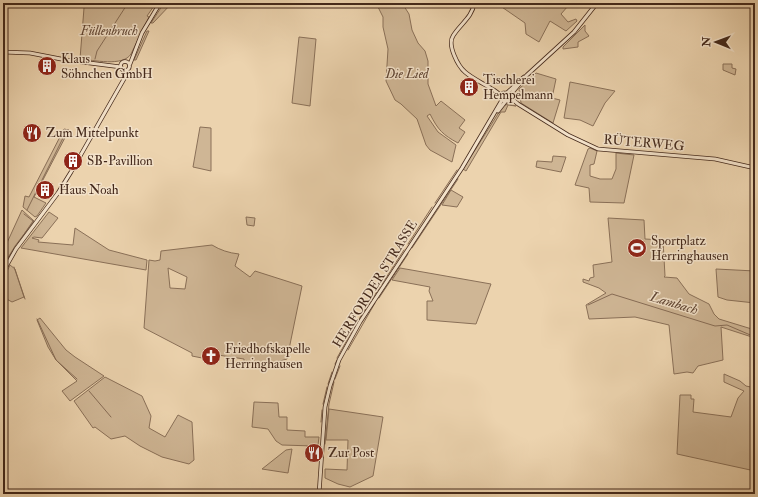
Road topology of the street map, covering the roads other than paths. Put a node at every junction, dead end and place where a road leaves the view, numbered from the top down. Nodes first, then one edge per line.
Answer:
1 (160, 3) edge
2 (474, 3) edge
3 (597, 3) edge
4 (3, 52) edge
5 (133, 52) junction
6 (126, 61) junction
7 (130, 64) junction
8 (123, 68) junction
9 (506, 97) junction
10 (755, 168) edge
11 (3, 272) edge
12 (319, 494) edge

1 - 5 street
2 - 9 street, RÜTERWEG
3 - 9 street, HERFORDER STRASSE
4 - 8 street
5 - 6 street
5 - 7 street
6 - 7 street
6 - 8 street
7 - 8 street
8 - 11 street
9 - 10 street, RÜTERWEG
9 - 12 street, HERFORDER STRASSE

